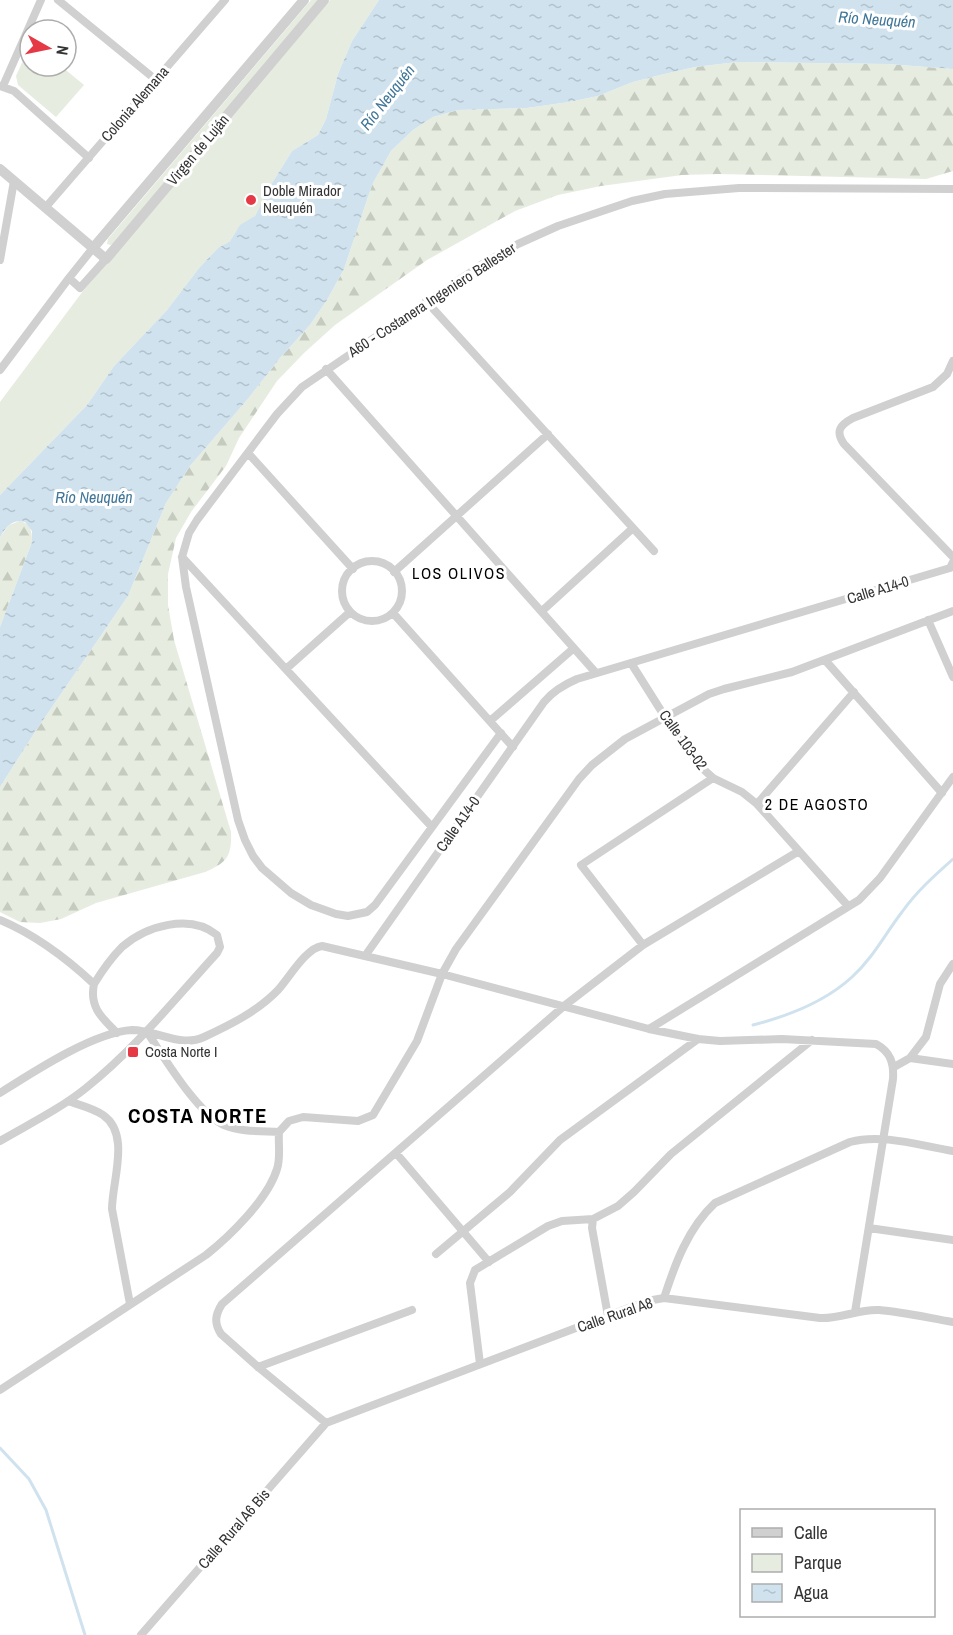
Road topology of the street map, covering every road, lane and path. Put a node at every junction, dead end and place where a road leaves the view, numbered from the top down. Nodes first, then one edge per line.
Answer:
1 (41, 0) edge
2 (58, 0) edge
3 (304, 0) edge
4 (324, 0) edge
5 (222, 1) edge
6 (156, 80) junction
7 (1, 86) edge
8 (89, 158) junction
9 (0, 169) edge
10 (14, 181) junction
11 (953, 189) edge
12 (45, 208) junction
13 (93, 248) junction
14 (106, 259) junction
15 (0, 260) edge
16 (69, 278) junction
17 (426, 301) junction
18 (953, 361) edge
19 (326, 369) junction
20 (0, 370) edge
21 (548, 434) junction
22 (248, 453) junction
23 (457, 516) junction
24 (633, 528) junction
25 (654, 551) dead end
26 (182, 556) junction
27 (953, 557) edge
28 (951, 565) edge
29 (352, 569) junction
30 (394, 572) junction
31 (542, 611) junction
32 (953, 611) edge
33 (350, 612) junction
34 (393, 613) junction
35 (928, 620) junction
36 (574, 648) junction
37 (825, 660) junction
38 (631, 663) junction
39 (286, 669) junction
40 (596, 673) junction
41 (953, 677) edge
42 (854, 692) junction
43 (665, 717) junction
44 (490, 721) junction
45 (501, 733) junction
46 (513, 747) junction
47 (953, 777) edge
48 (713, 778) junction
49 (942, 793) junction
50 (757, 804) junction
51 (432, 827) junction
52 (799, 851) junction
53 (848, 906) junction
54 (0, 920) edge
55 (642, 945) junction
56 (365, 956) junction
57 (953, 964) edge
58 (442, 974) junction
59 (94, 984) junction
60 (564, 1006) junction
61 (649, 1029) junction
62 (146, 1032) junction
63 (117, 1033) junction
64 (698, 1040) junction
65 (812, 1040) junction
66 (910, 1058) junction
67 (953, 1064) edge
68 (894, 1067) junction
69 (0, 1093) edge
70 (68, 1101) junction
71 (279, 1132) junction
72 (884, 1140) junction
73 (0, 1141) edge
74 (953, 1151) edge
75 (396, 1153) junction
76 (593, 1219) junction
77 (869, 1228) junction
78 (464, 1231) junction
79 (953, 1240) edge
80 (436, 1254) dead end
81 (489, 1262) junction
82 (664, 1298) junction
83 (130, 1304) junction
84 (412, 1310) dead end
85 (855, 1312) junction
86 (608, 1316) junction
87 (953, 1322) edge
88 (480, 1364) junction
89 (258, 1367) junction
90 (0, 1390) edge
91 (326, 1423) junction
92 (141, 1635) edge

1 - 7 street
2 - 6 street
3 - 13 street, Virgen de Luján
4 - 14 street, Virgen de Luján
5 - 6 street, Colonia Alemana
6 - 8 street, Colonia Alemana
7 - 8 street
8 - 12 street, Colonia Alemana
9 - 10 street
10 - 12 street
10 - 15 street
11 - 17 street, A60 - Costanera Ingeniero Ballester
12 - 13 street
13 - 14 street
13 - 16 street, Virgen de Luján
14 - 16 street, Virgen de Luján
16 - 20 street, Virgen de Luján
17 - 19 street, A60 - Costanera Ingeniero Ballester
17 - 21 street
18 - 27 street
19 - 22 street, A60 - Costanera Ingeniero Ballester
19 - 23 street
21 - 23 street
21 - 24 street
22 - 26 street, A60 - Costanera Ingeniero Ballester
22 - 29 street
23 - 30 street
23 - 31 street
24 - 25 street
24 - 31 street
26 - 39 street
26 - 51 street
28 - 38 street, Calle A14-0
29 - 30 street
29 - 33 street
30 - 34 street
31 - 36 street
32 - 35 street
33 - 34 street
33 - 39 street
34 - 44 street
35 - 37 street
35 - 41 street
36 - 40 street
36 - 44 street
37 - 42 street
37 - 43 street
38 - 40 street, Calle A14-0
38 - 43 street, Calle 103-02
39 - 51 street
40 - 46 street, Calle A14-0
42 - 49 street
42 - 50 street
43 - 48 street, Calle 103-02
43 - 58 street
44 - 45 street
45 - 46 street
45 - 51 street
46 - 56 street, Calle A14-0
47 - 49 street
48 - 50 street, Calle 103-02
48 - 55 street
49 - 53 street
50 - 52 street, Calle 103-02
52 - 53 street, Calle 103-02
52 - 55 street
53 - 61 street
54 - 59 street
55 - 60 street
56 - 58 street
56 - 62 street
57 - 66 street
58 - 60 street
58 - 71 street
59 - 62 street
59 - 63 street
60 - 61 street
60 - 75 street
61 - 64 street
62 - 63 street
62 - 70 street
62 - 71 street
63 - 69 street
64 - 65 street
64 - 78 street
65 - 68 street
65 - 76 street
66 - 67 street
66 - 68 street
68 - 72 street
70 - 73 street
70 - 83 street
71 - 83 street
72 - 74 street
72 - 77 street
72 - 82 street
75 - 78 street
75 - 89 street
76 - 81 street
76 - 86 street
77 - 79 street
77 - 85 street
78 - 80 street
78 - 81 street
81 - 88 street
82 - 85 street, Calle Rural A8
82 - 86 street, Calle Rural A8
83 - 90 street
84 - 89 street
85 - 87 street, Calle Rural A8
86 - 88 street, Calle Rural A8
88 - 91 street, Calle Rural A8
89 - 91 street
91 - 92 street, Calle Rural A6 Bis

